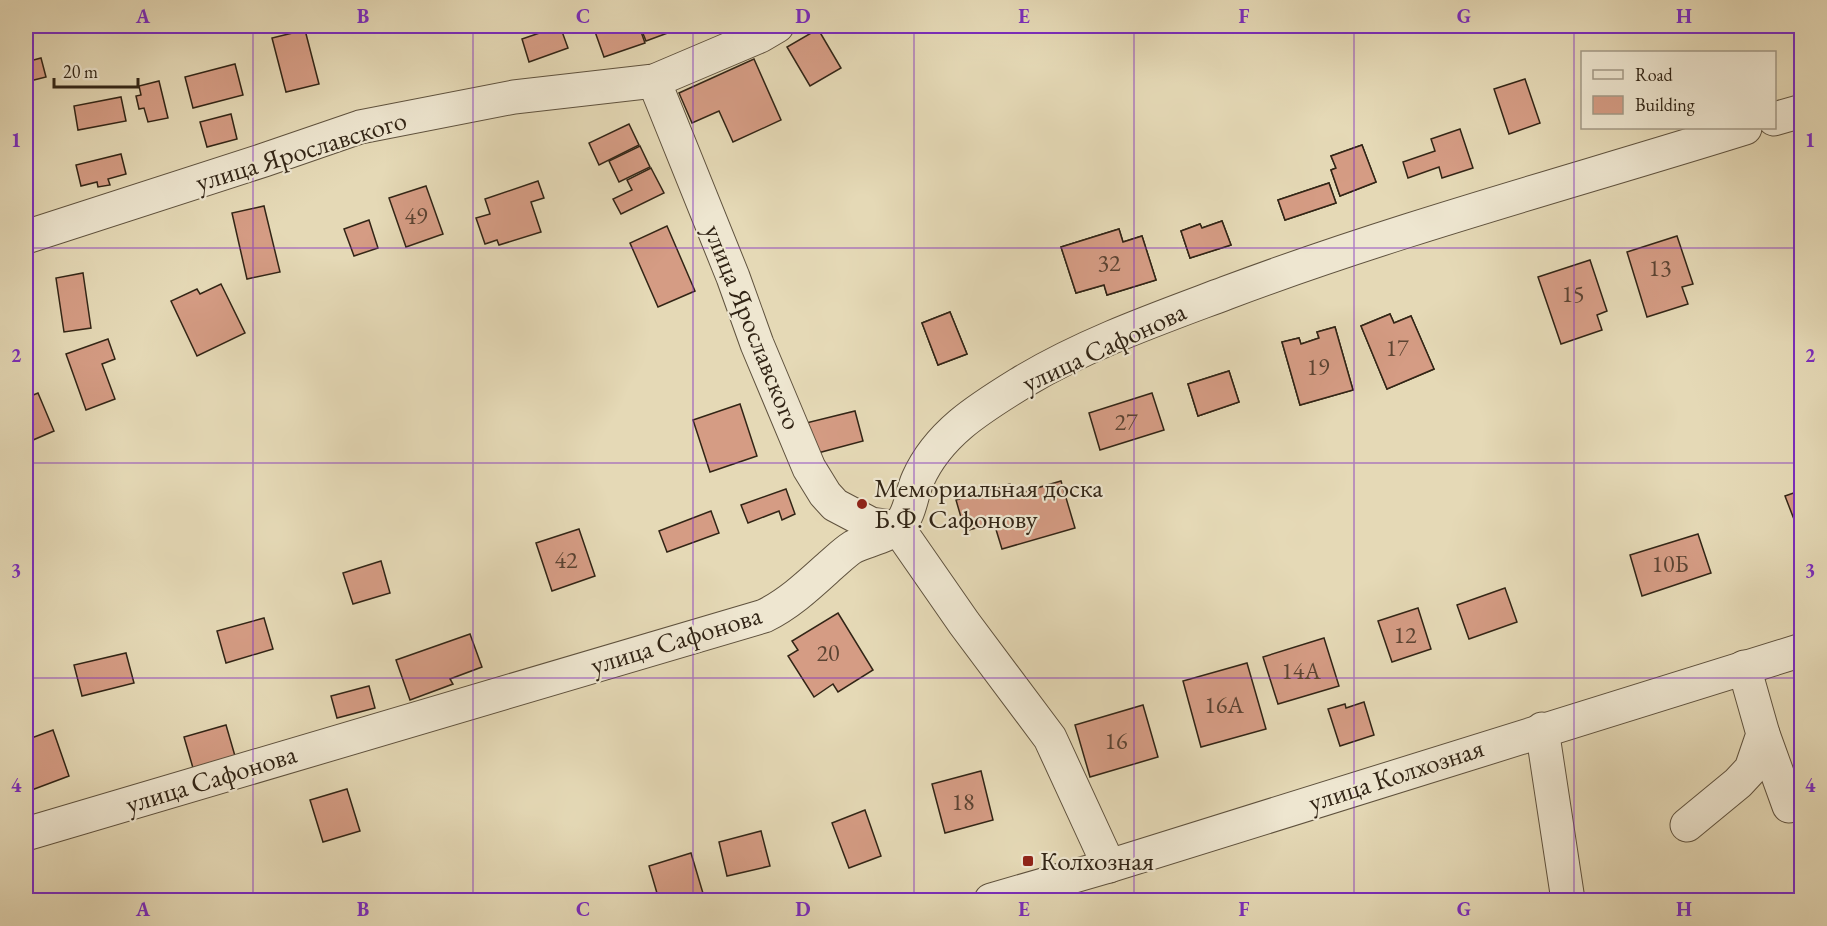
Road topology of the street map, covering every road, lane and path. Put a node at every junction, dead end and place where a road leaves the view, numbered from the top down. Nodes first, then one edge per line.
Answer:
1 (777, 26) edge
2 (654, 81) junction
3 (1802, 111) edge
4 (1776, 118) edge
5 (1742, 129) edge
6 (26, 237) edge
7 (898, 528) junction
8 (1802, 650) edge
9 (1744, 667) junction
10 (1542, 729) junction
11 (1763, 734) junction
12 (1789, 806) dead end
13 (1686, 825) dead end
14 (26, 834) edge
15 (1109, 866) junction
16 (991, 900) edge
17 (1568, 900) edge

1 - 2 street, улица Ярославского
2 - 6 street, улица Ярославского
2 - 7 street, улица Ярославского
3 - 4 street
5 - 7 street, улица Сафонова
7 - 14 street, улица Сафонова
7 - 15 street
8 - 9 street, улица Колхозная
9 - 10 street, улица Колхозная
9 - 11 street
10 - 15 street, улица Колхозная
10 - 17 street
11 - 12 street
11 - 13 street
15 - 16 street, улица Колхозная

